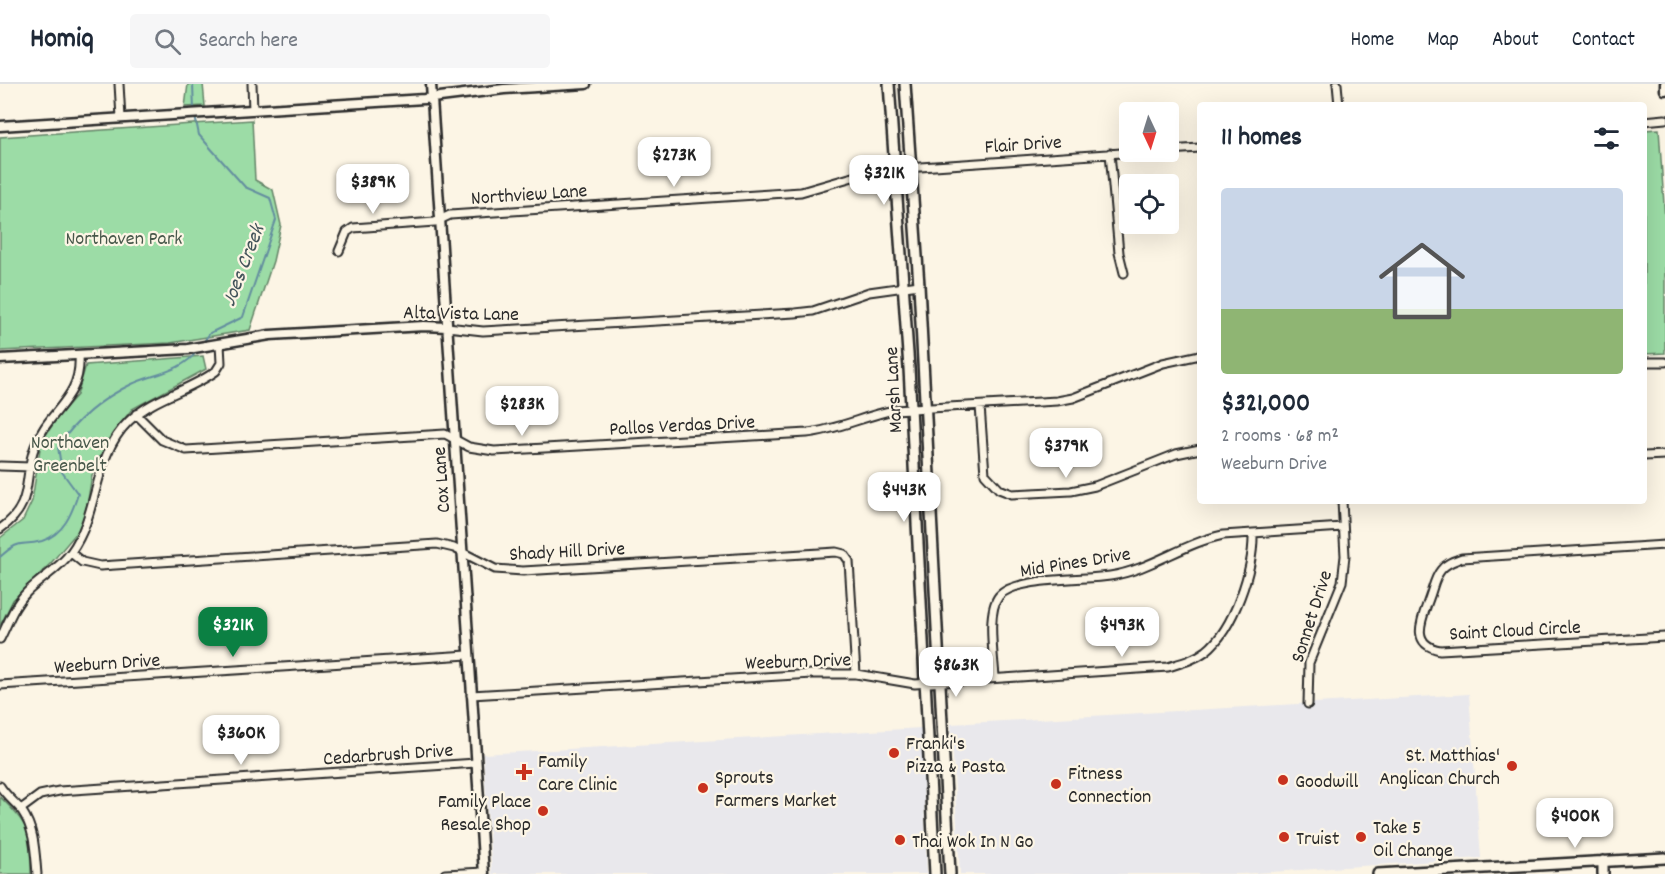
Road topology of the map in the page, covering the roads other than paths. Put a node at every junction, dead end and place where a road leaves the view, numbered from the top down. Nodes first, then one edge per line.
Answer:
1 (119, 84) edge
2 (252, 84) edge
3 (431, 84) edge
4 (586, 84) edge
5 (890, 84) edge
6 (905, 84) edge
7 (1337, 84) edge
8 (1665, 84) edge
9 (1665, 90) edge
10 (432, 98) junction
11 (1339, 102) edge
12 (253, 110) junction
13 (122, 118) junction
14 (1665, 119) edge
15 (1647, 121) edge
16 (0, 126) edge
17 (1197, 148) edge
18 (1179, 149) edge
19 (1110, 153) junction
20 (1119, 153) edge
21 (895, 168) junction
22 (912, 168) junction
23 (440, 219) junction
24 (339, 251) dead end
25 (1124, 273) dead end
26 (919, 285) junction
27 (904, 287) junction
28 (447, 327) junction
29 (217, 344) junction
30 (79, 356) junction
31 (1197, 356) edge
32 (0, 359) edge
33 (1647, 362) edge
34 (1665, 362) edge
35 (980, 406) junction
36 (926, 408) junction
37 (911, 409) junction
38 (136, 414) junction
39 (454, 439) junction
40 (1197, 450) edge
41 (1665, 455) edge
42 (1647, 456) edge
43 (0, 466) edge
44 (31, 467) junction
45 (1342, 504) edge
46 (1343, 527) junction
47 (0, 529) edge
48 (1252, 533) junction
49 (1665, 544) edge
50 (71, 553) junction
51 (462, 553) junction
52 (1665, 637) edge
53 (0, 639) edge
54 (468, 655) junction
55 (856, 674) junction
56 (995, 678) junction
57 (941, 681) junction
58 (926, 684) junction
59 (0, 686) edge
60 (471, 695) junction
61 (1308, 704) dead end
62 (476, 763) junction
63 (0, 786) edge
64 (946, 794) junction
65 (932, 797) junction
66 (21, 809) junction
67 (1665, 858) edge
68 (1603, 861) junction
69 (1510, 870) edge
70 (484, 873) edge
71 (1422, 873) edge
72 (37, 874) edge
73 (445, 874) edge
74 (935, 874) edge
75 (950, 874) edge
76 (1378, 874) edge
77 (1604, 874) edge

1 - 13 street
2 - 12 street
3 - 10 street, Cox Lane
4 - 10 street
5 - 21 main road, Marsh Lane
6 - 22 main road, Marsh Lane
7 - 11 street
8 - 9 street
10 - 12 street
10 - 23 street, Cox Lane
12 - 13 street
13 - 16 street
14 - 15 street
17 - 18 street
19 - 20 street, Flair Drive
19 - 22 street, Flair Drive
19 - 25 street
21 - 22 street, Northview Lane
21 - 23 street, Northview Lane
21 - 27 main road, Marsh Lane
22 - 26 main road, Marsh Lane
23 - 24 street, Northview Lane
23 - 28 street, Cox Lane
26 - 27 street, Alta Vista Lane
26 - 36 main road, Marsh Lane
27 - 28 street, Alta Vista Lane
27 - 37 main road, Marsh Lane
28 - 29 street, Alta Vista Lane
28 - 39 street, Cox Lane
29 - 30 street, Alta Vista Lane
29 - 38 street
30 - 32 street, Alta Vista Lane
30 - 44 street
31 - 35 street, Pallos Verdas Drive
33 - 34 street
35 - 36 street, Pallos Verdas Drive
35 - 40 street
36 - 37 street, Pallos Verdas Drive
36 - 57 main road, Marsh Lane
37 - 39 street, Pallos Verdas Drive
37 - 58 main road, Marsh Lane
38 - 39 street, Pallos Verdas Drive
38 - 50 street
39 - 51 street, Cox Lane
41 - 42 street
43 - 44 street
44 - 47 street
45 - 46 street, Sonnet Drive
46 - 48 street, Mid Pines Drive
46 - 61 street, Sonnet Drive
48 - 56 street, Weeburn Drive
48 - 56 street, Mid Pines Drive
49 - 52 street, Saint Cloud Circle
50 - 51 street, Shady Hill Drive
50 - 53 street
51 - 54 street, Cox Lane
51 - 55 street, Shady Hill Drive
54 - 59 street, Weeburn Drive
54 - 60 street, Cox Lane
55 - 58 street, Weeburn Drive
55 - 60 street, Weeburn Drive
56 - 57 street, Weeburn Drive
57 - 58 street, Weeburn Drive
57 - 64 main road, Marsh Lane
58 - 65 main road, Marsh Lane
60 - 62 street, Cox Lane
62 - 66 street, Cedarbrush Drive
62 - 70 street, Cox Lane
63 - 66 street
64 - 65 main road
64 - 75 main road, Marsh Lane
65 - 74 main road, Marsh Lane
66 - 72 street
67 - 68 main road
68 - 69 main road
68 - 77 main road
69 - 71 main road
70 - 73 street
71 - 76 main road

